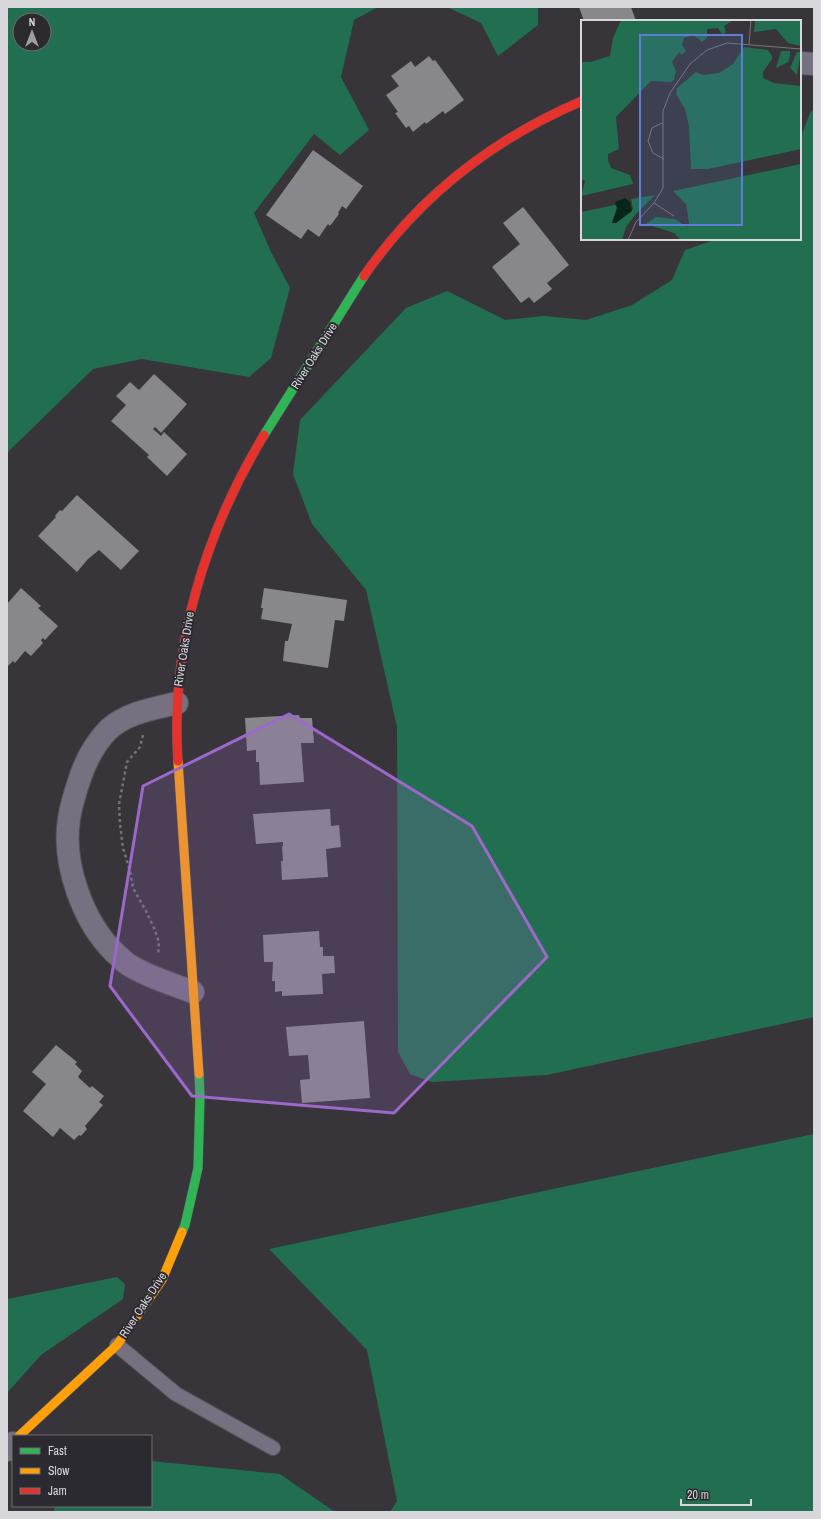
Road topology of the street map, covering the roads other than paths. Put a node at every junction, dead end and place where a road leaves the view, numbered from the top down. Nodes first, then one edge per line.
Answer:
1 (801, 63) edge
2 (814, 64) edge
3 (581, 101) edge
4 (177, 703) junction
5 (193, 992) junction
6 (117, 1345) junction
7 (20, 1435) edge
8 (273, 1448) dead end

1 - 2 street
3 - 4 street, River Oaks Drive
4 - 5 street, River Oaks Drive
4 - 5 street, River Oaks Drive
5 - 6 street, River Oaks Drive
6 - 7 street, River Oaks Drive
6 - 8 lane

